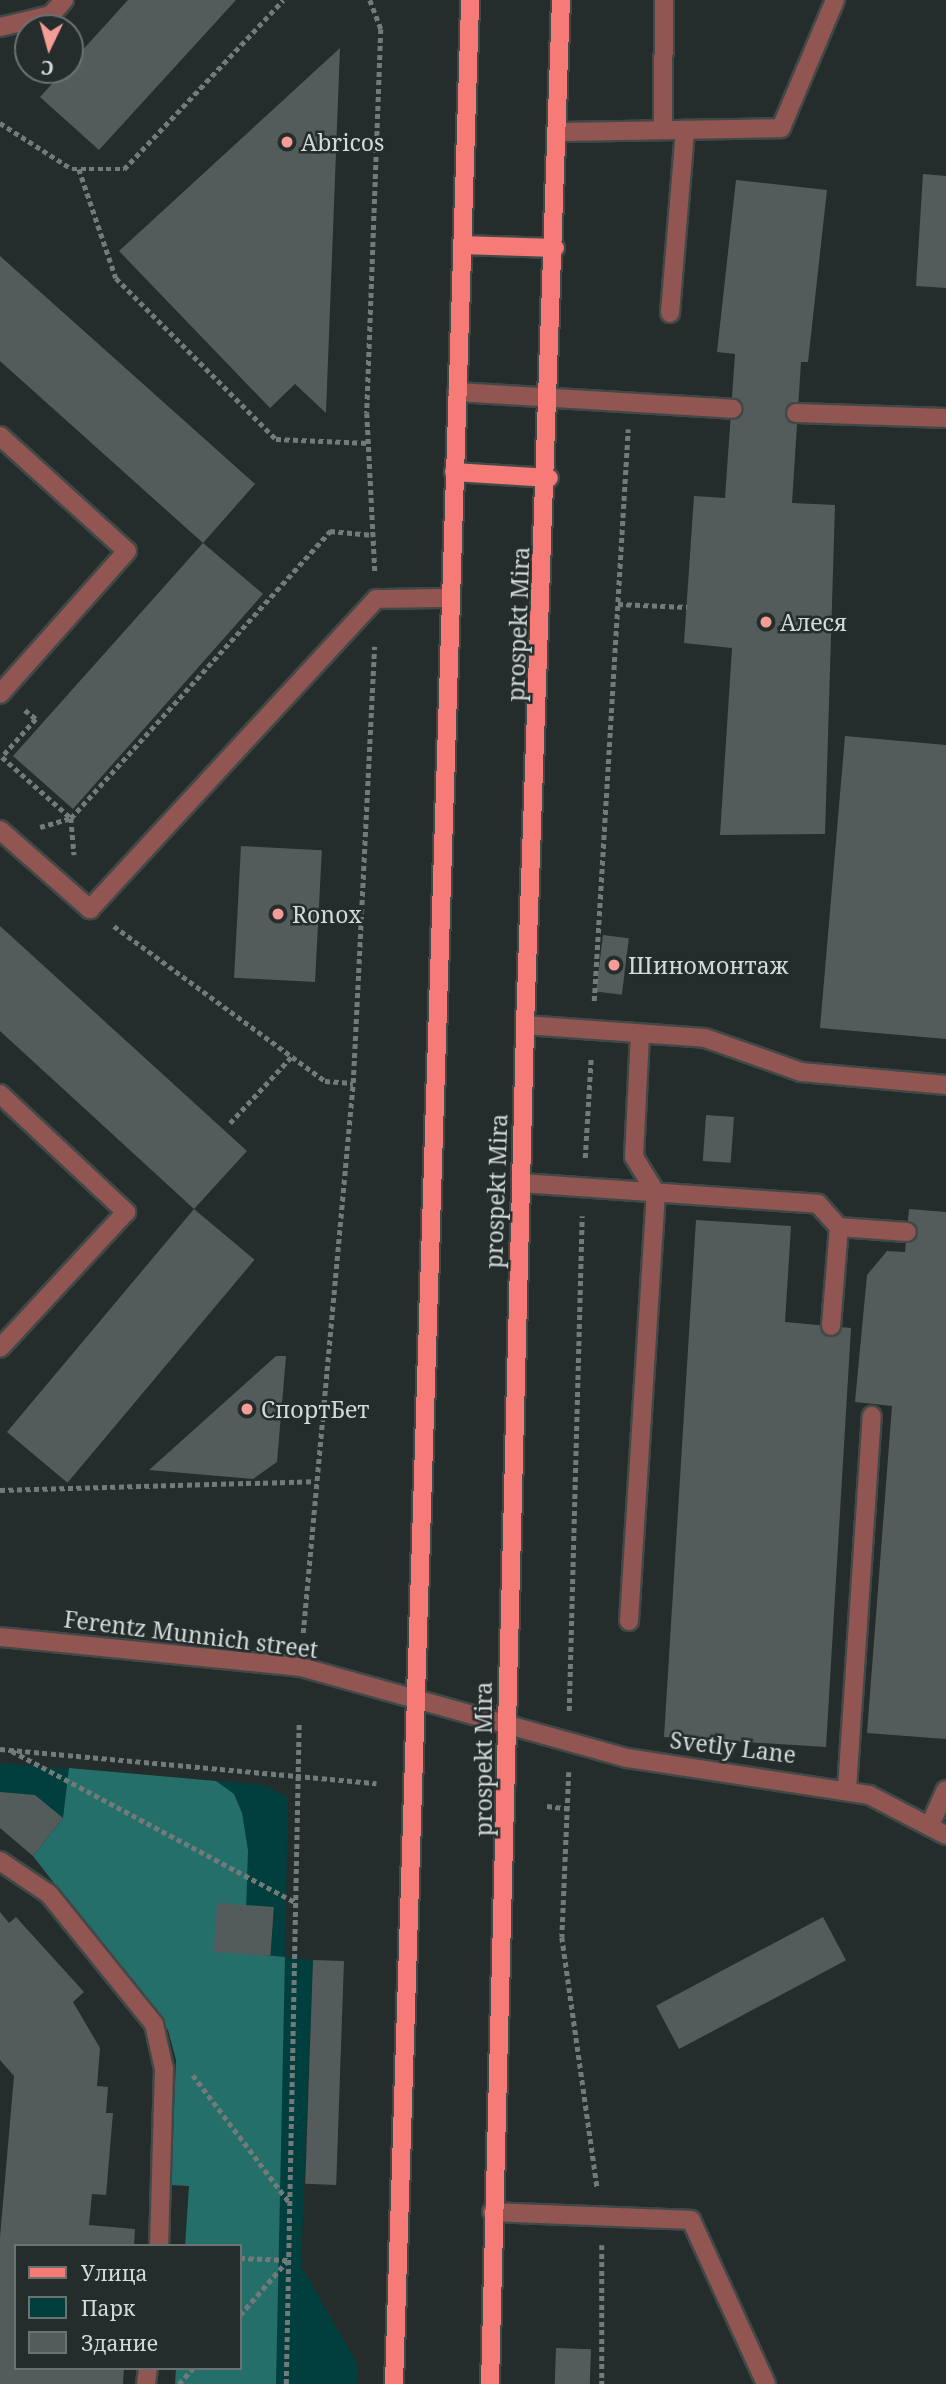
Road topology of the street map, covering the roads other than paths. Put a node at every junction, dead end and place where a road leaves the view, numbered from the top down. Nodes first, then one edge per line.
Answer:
1 (64, 0) edge
2 (470, 0) edge
3 (561, 0) edge
4 (664, 0) edge
5 (835, 0) edge
6 (0, 27) edge
7 (663, 130) junction
8 (685, 130) junction
9 (558, 132) junction
10 (462, 245) junction
11 (555, 248) junction
12 (670, 313) dead end
13 (457, 392) junction
14 (551, 398) junction
15 (732, 409) dead end
16 (796, 413) dead end
17 (946, 418) edge
18 (0, 436) edge
19 (454, 472) junction
20 (549, 478) junction
21 (450, 598) junction
22 (2, 693) edge
23 (0, 830) edge
24 (525, 1025) junction
25 (640, 1034) junction
26 (946, 1085) edge
27 (0, 1094) edge
28 (521, 1183) junction
29 (656, 1193) junction
30 (839, 1227) junction
31 (907, 1232) dead end
32 (831, 1326) dead end
33 (0, 1348) edge
34 (872, 1416) dead end
35 (629, 1620) dead end
36 (0, 1637) edge
37 (415, 1698) junction
38 (507, 1723) junction
39 (847, 1789) junction
40 (946, 1790) edge
41 (931, 1823) junction
42 (946, 1835) edge
43 (0, 1861) edge
44 (492, 2212) junction
45 (159, 2244) edge
46 (394, 2384) edge
47 (490, 2384) edge
48 (766, 2384) edge

1 - 6 street
2 - 10 main road
3 - 9 main road, prospekt Mira
4 - 7 street
5 - 8 street
7 - 8 street
7 - 9 street
8 - 12 street
9 - 11 main road, prospekt Mira
10 - 11 main road
10 - 13 main road
11 - 14 main road, prospekt Mira
13 - 14 street
13 - 19 main road
14 - 15 street
14 - 20 main road, prospekt Mira
16 - 17 street
18 - 22 street
19 - 20 main road
19 - 21 main road
20 - 24 main road, prospekt Mira
21 - 23 street
21 - 37 main road
24 - 25 street
24 - 28 main road, prospekt Mira
25 - 26 street
25 - 29 street
27 - 33 street
28 - 29 street
28 - 38 main road, prospekt Mira
29 - 30 street
29 - 35 street
30 - 31 street
30 - 32 street
34 - 39 street
36 - 37 street, Ferentz Munnich street
37 - 38 street, Ferentz Munnich street
37 - 46 main road
38 - 39 street, Svetly Lane
38 - 44 main road, prospekt Mira
39 - 41 street, Svetly Lane
40 - 41 street
41 - 42 street, Svetly Lane
43 - 45 street
44 - 47 main road, prospekt Mira
44 - 48 street

